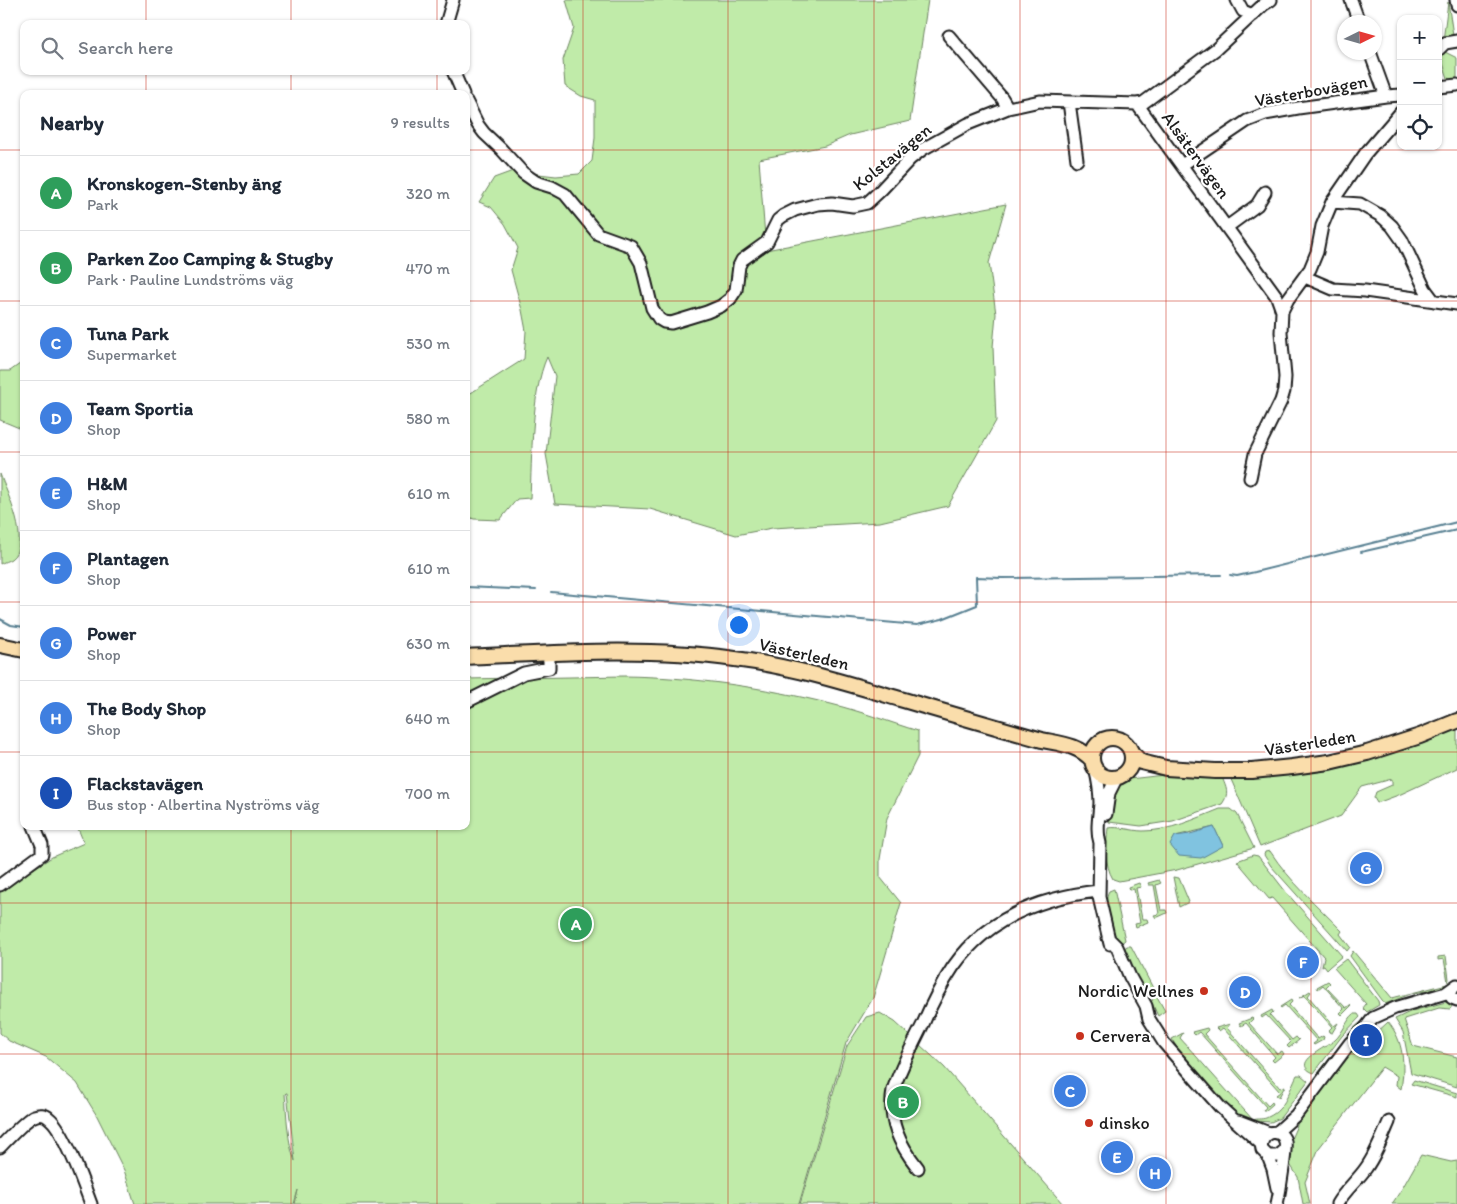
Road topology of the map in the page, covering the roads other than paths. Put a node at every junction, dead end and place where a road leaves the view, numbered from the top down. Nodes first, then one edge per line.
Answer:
1 (453, 0) edge
2 (1237, 0) edge
3 (1271, 0) edge
4 (1351, 0) edge
5 (1456, 0) edge
6 (1457, 6) edge
7 (1253, 15) junction
8 (1356, 15) edge
9 (447, 20) edge
10 (949, 36) dead end
11 (1457, 41) edge
12 (1442, 46) edge
13 (1373, 60) edge
14 (455, 75) edge
15 (1457, 85) edge
16 (1442, 87) edge
17 (461, 90) edge
18 (1397, 95) edge
19 (1386, 96) junction
20 (1069, 102) junction
21 (1137, 104) junction
22 (1008, 108) junction
23 (470, 109) edge
24 (1397, 117) edge
25 (1078, 160) dead end
26 (1182, 165) junction
27 (1265, 192) dead end
28 (1332, 202) junction
29 (1227, 227) junction
30 (1305, 277) junction
31 (1434, 301) junction
32 (1457, 304) edge
33 (1282, 311) junction
34 (1250, 478) dead end
35 (0, 645) edge
36 (20, 649) edge
37 (549, 653) junction
38 (470, 657) edge
39 (470, 700) edge
40 (1456, 721) edge
41 (1100, 742) junction
42 (1066, 744) junction
43 (1131, 752) junction
44 (1094, 764) junction
45 (1166, 768) junction
46 (1120, 775) junction
47 (36, 830) edge
48 (1100, 842) junction
49 (0, 885) edge
50 (1099, 891) junction
51 (1454, 993) edge
52 (1231, 1118) junction
53 (1389, 1122) dead end
54 (1278, 1140) junction
55 (1261, 1144) junction
56 (0, 1147) edge
57 (1268, 1156) junction
58 (918, 1168) dead end
59 (1278, 1200) edge
60 (91, 1204) edge
61 (1337, 1204) edge

1 - 9 street
2 - 7 street
3 - 7 street
4 - 8 street
5 - 6 street
7 - 21 street
10 - 22 street
11 - 12 street
13 - 19 street
14 - 17 street
15 - 16 street
18 - 19 street, Västerbovägen
19 - 26 street, Västerbovägen
20 - 21 street, Kolstavägen
20 - 22 street, Kolstavägen
20 - 25 street
21 - 26 street, Alsätervägen
22 - 23 street, Kolstavägen
24 - 28 street
26 - 29 street, Alsätervägen
27 - 29 street, Alsätervägen
28 - 30 street
28 - 31 street
29 - 33 street, Alsätervägen
30 - 31 street
30 - 33 street
31 - 32 street
33 - 34 street
35 - 36 main road
37 - 38 main road, Västerleden
37 - 39 street
37 - 42 main road, Västerleden
40 - 45 main road, Västerleden
41 - 42 main road, Västerleden
41 - 43 main road
41 - 44 main road
42 - 44 main road, Västerleden
43 - 45 main road, Västerleden
43 - 46 main road
44 - 46 main road
44 - 48 street
45 - 46 main road, Västerleden
46 - 48 street
47 - 49 street
48 - 50 street
50 - 52 street
50 - 58 street
51 - 54 street
52 - 54 street
52 - 55 street
53 - 61 street
54 - 55 street
54 - 57 street
54 - 59 street
55 - 57 street
56 - 60 street
57 - 59 street

